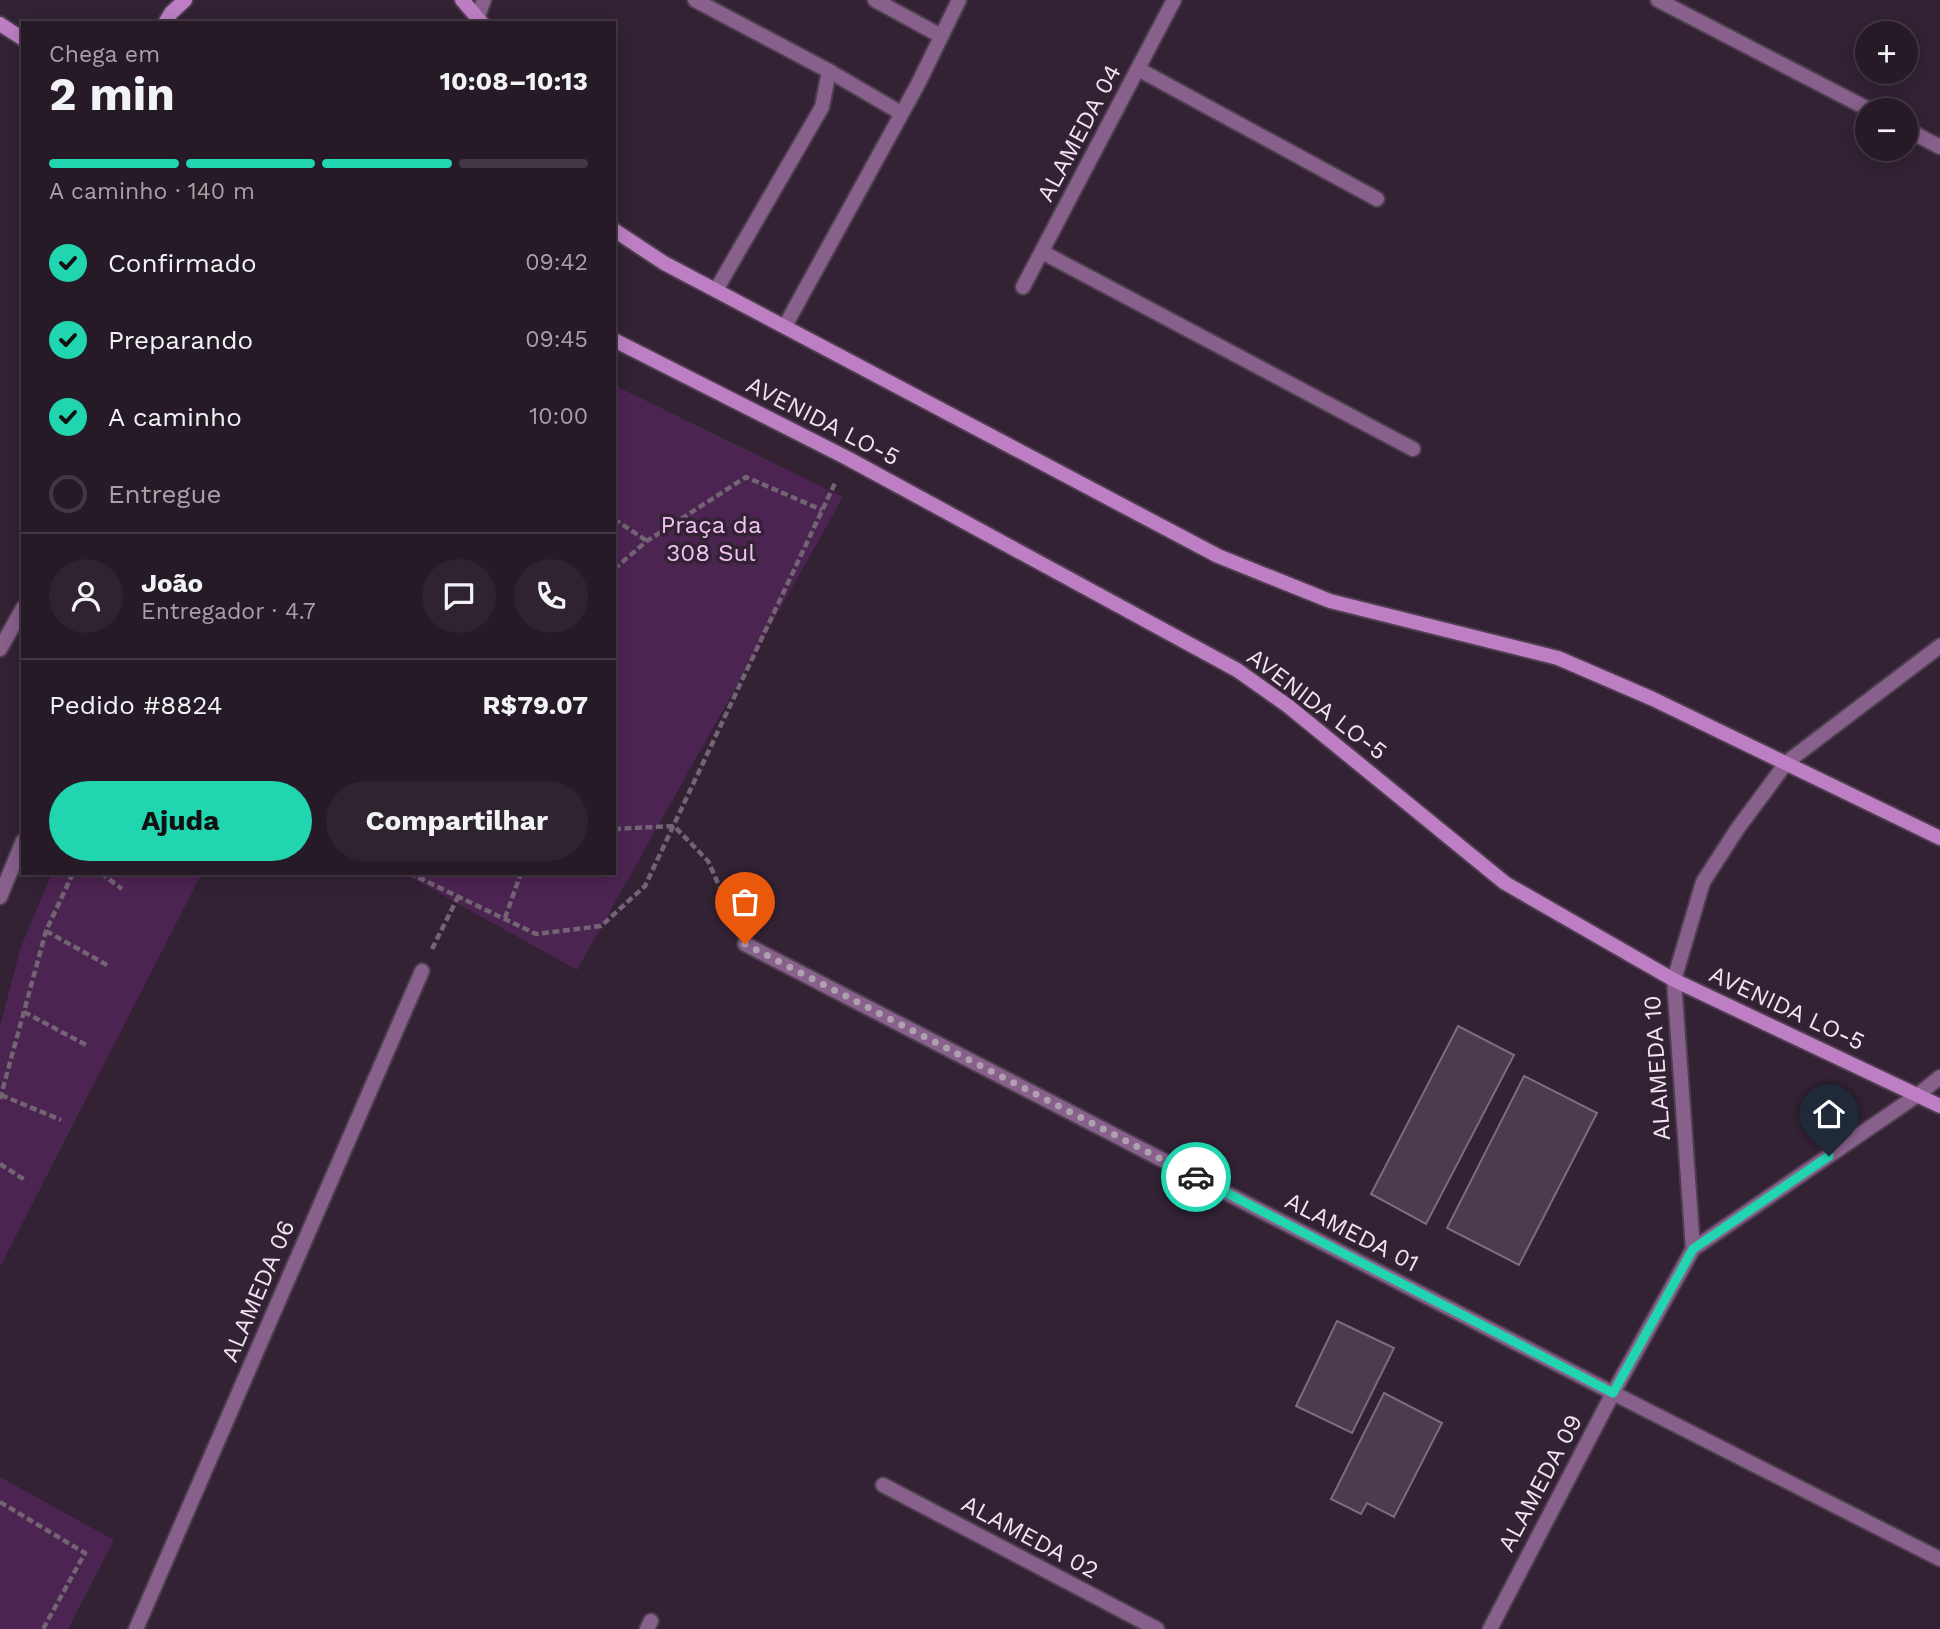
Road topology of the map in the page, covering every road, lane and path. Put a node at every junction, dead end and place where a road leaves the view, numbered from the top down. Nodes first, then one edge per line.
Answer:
1 (185, 0) edge
2 (462, 0) edge
3 (484, 0) edge
4 (695, 0) edge
5 (875, 0) edge
6 (959, 0) edge
7 (1174, 0) edge
8 (1658, 0) edge
9 (480, 19) edge
10 (166, 21) edge
11 (0, 24) edge
12 (941, 36) junction
13 (21, 38) edge
14 (1138, 69) junction
15 (829, 71) junction
16 (1855, 102) edge
17 (901, 113) junction
18 (1918, 135) edge
19 (1940, 147) edge
20 (1377, 198) dead end
21 (616, 230) edge
22 (1042, 252) junction
23 (1023, 287) dead end
24 (716, 290) junction
25 (785, 326) junction
26 (616, 341) edge
27 (1413, 449) dead end
28 (847, 458) junction
29 (822, 510) junction
30 (616, 520) edge
31 (648, 541) junction
32 (616, 567) edge
33 (21, 612) edge
34 (1940, 646) edge
35 (0, 649) edge
36 (1787, 762) junction
37 (674, 826) junction
38 (616, 829) edge
39 (1940, 838) edge
40 (21, 846) edge
41 (72, 875) edge
42 (104, 875) edge
43 (413, 875) edge
44 (520, 875) edge
45 (122, 889) dead end
46 (0, 897) edge
47 (458, 897) junction
48 (505, 919) junction
49 (46, 932) junction
50 (745, 944) joint
51 (107, 965) dead end
52 (422, 971) joint
53 (1674, 980) junction
54 (24, 1012) junction
55 (88, 1046) dead end
56 (1940, 1077) edge
57 (1919, 1094) junction
58 (1, 1097) edge
59 (1940, 1106) edge
60 (61, 1119) dead end
61 (0, 1164) edge
62 (24, 1180) dead end
63 (1693, 1249) junction
64 (1613, 1393) junction
65 (883, 1485) dead end
66 (0, 1502) edge
67 (1940, 1559) edge
68 (43, 1629) edge
69 (136, 1629) edge
70 (1157, 1629) edge
71 (1490, 1629) edge

1 - 10 main road
2 - 9 main road
3 - 9 street
4 - 15 street
5 - 12 street
6 - 12 street
7 - 14 street, ALAMEDA 04
8 - 16 street
11 - 13 main road
12 - 17 street
14 - 20 street
14 - 22 street, ALAMEDA 04
15 - 17 street
15 - 24 street
17 - 25 street
18 - 19 street
21 - 24 main road
22 - 23 street, ALAMEDA 04
22 - 27 street
24 - 25 main road
25 - 36 main road
26 - 28 main road, AVENIDA LO-5
28 - 29 path
28 - 53 main road, AVENIDA LO-5
29 - 31 path
29 - 37 path
30 - 31 path
31 - 32 path
33 - 35 street
34 - 36 street, ALAMEDA 10
36 - 39 main road
36 - 53 street, ALAMEDA 10
37 - 38 path
37 - 48 path
37 - 50 path
40 - 46 street
41 - 49 path
42 - 45 path
43 - 47 path
44 - 48 path
47 - 48 path
47 - 52 path
49 - 51 path
49 - 54 path
50 - 64 street, ALAMEDA 01
52 - 69 street, ALAMEDA 06
53 - 57 main road, AVENIDA LO-5
53 - 63 street, ALAMEDA 10
54 - 55 path
54 - 58 path
56 - 57 street
57 - 59 main road, AVENIDA LO-5
57 - 63 street
58 - 60 path
61 - 62 path
63 - 64 street, ALAMEDA 09
64 - 67 street, ALAMEDA 01
64 - 71 street, ALAMEDA 09
65 - 70 street, ALAMEDA 02
66 - 68 path

